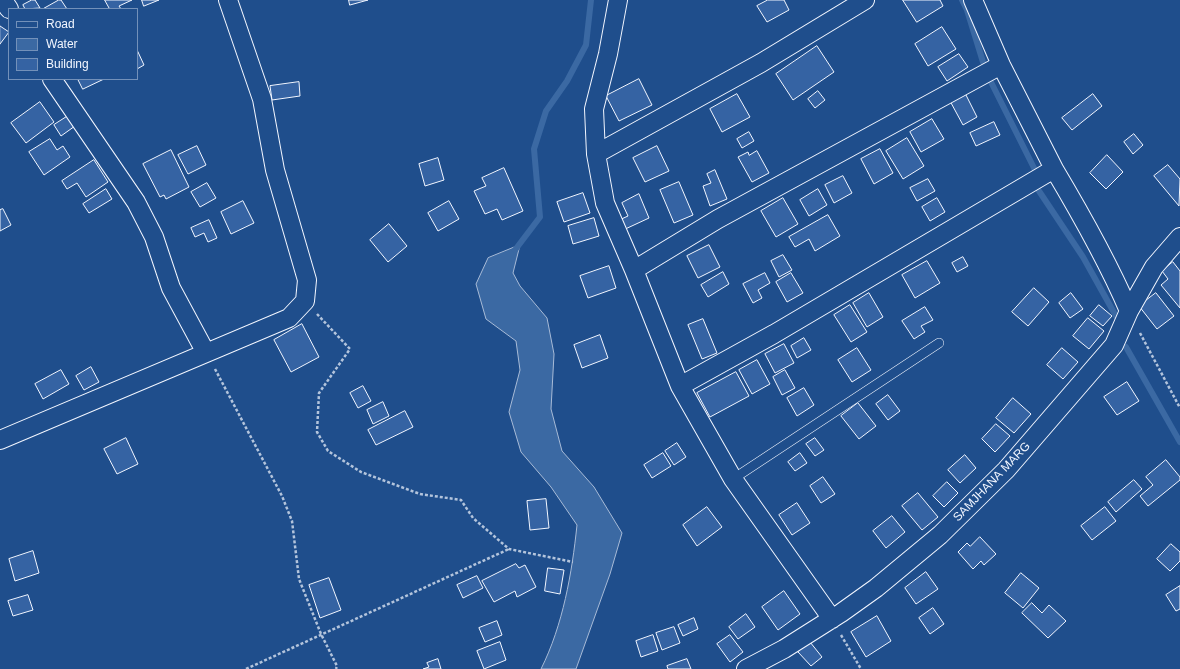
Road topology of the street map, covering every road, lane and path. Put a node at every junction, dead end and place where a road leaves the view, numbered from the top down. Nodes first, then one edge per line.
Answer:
1 (228, 0) edge
2 (618, 0) edge
3 (866, 0) edge
4 (973, 0) edge
5 (1001, 65) junction
6 (53, 80) edge
7 (596, 154) junction
8 (1054, 169) junction
9 (1180, 237) edge
10 (634, 270) junction
11 (305, 301) junction
12 (1129, 312) junction
13 (939, 343) dead end
14 (206, 352) junction
15 (680, 386) junction
16 (1180, 408) edge
17 (0, 440) edge
18 (733, 479) junction
19 (509, 549) junction
20 (573, 562) dead end
21 (832, 619) junction
22 (321, 634) junction
23 (246, 669) edge
24 (336, 669) edge
25 (746, 669) edge
26 (861, 669) edge

1 - 11 street
2 - 7 street
3 - 7 street
4 - 5 street
5 - 8 street
5 - 10 street
6 - 14 street
7 - 10 street
8 - 12 street
8 - 15 street
9 - 12 street, SAMJHANA MARG
10 - 15 street
11 - 14 street
11 - 19 path
12 - 16 path
12 - 21 street, SAMJHANA MARG
13 - 18 lane
14 - 17 street
14 - 22 path
15 - 18 street
18 - 21 street
19 - 20 path
19 - 22 path
21 - 25 street, SAMJHANA MARG
21 - 26 path
22 - 23 path
22 - 24 path

